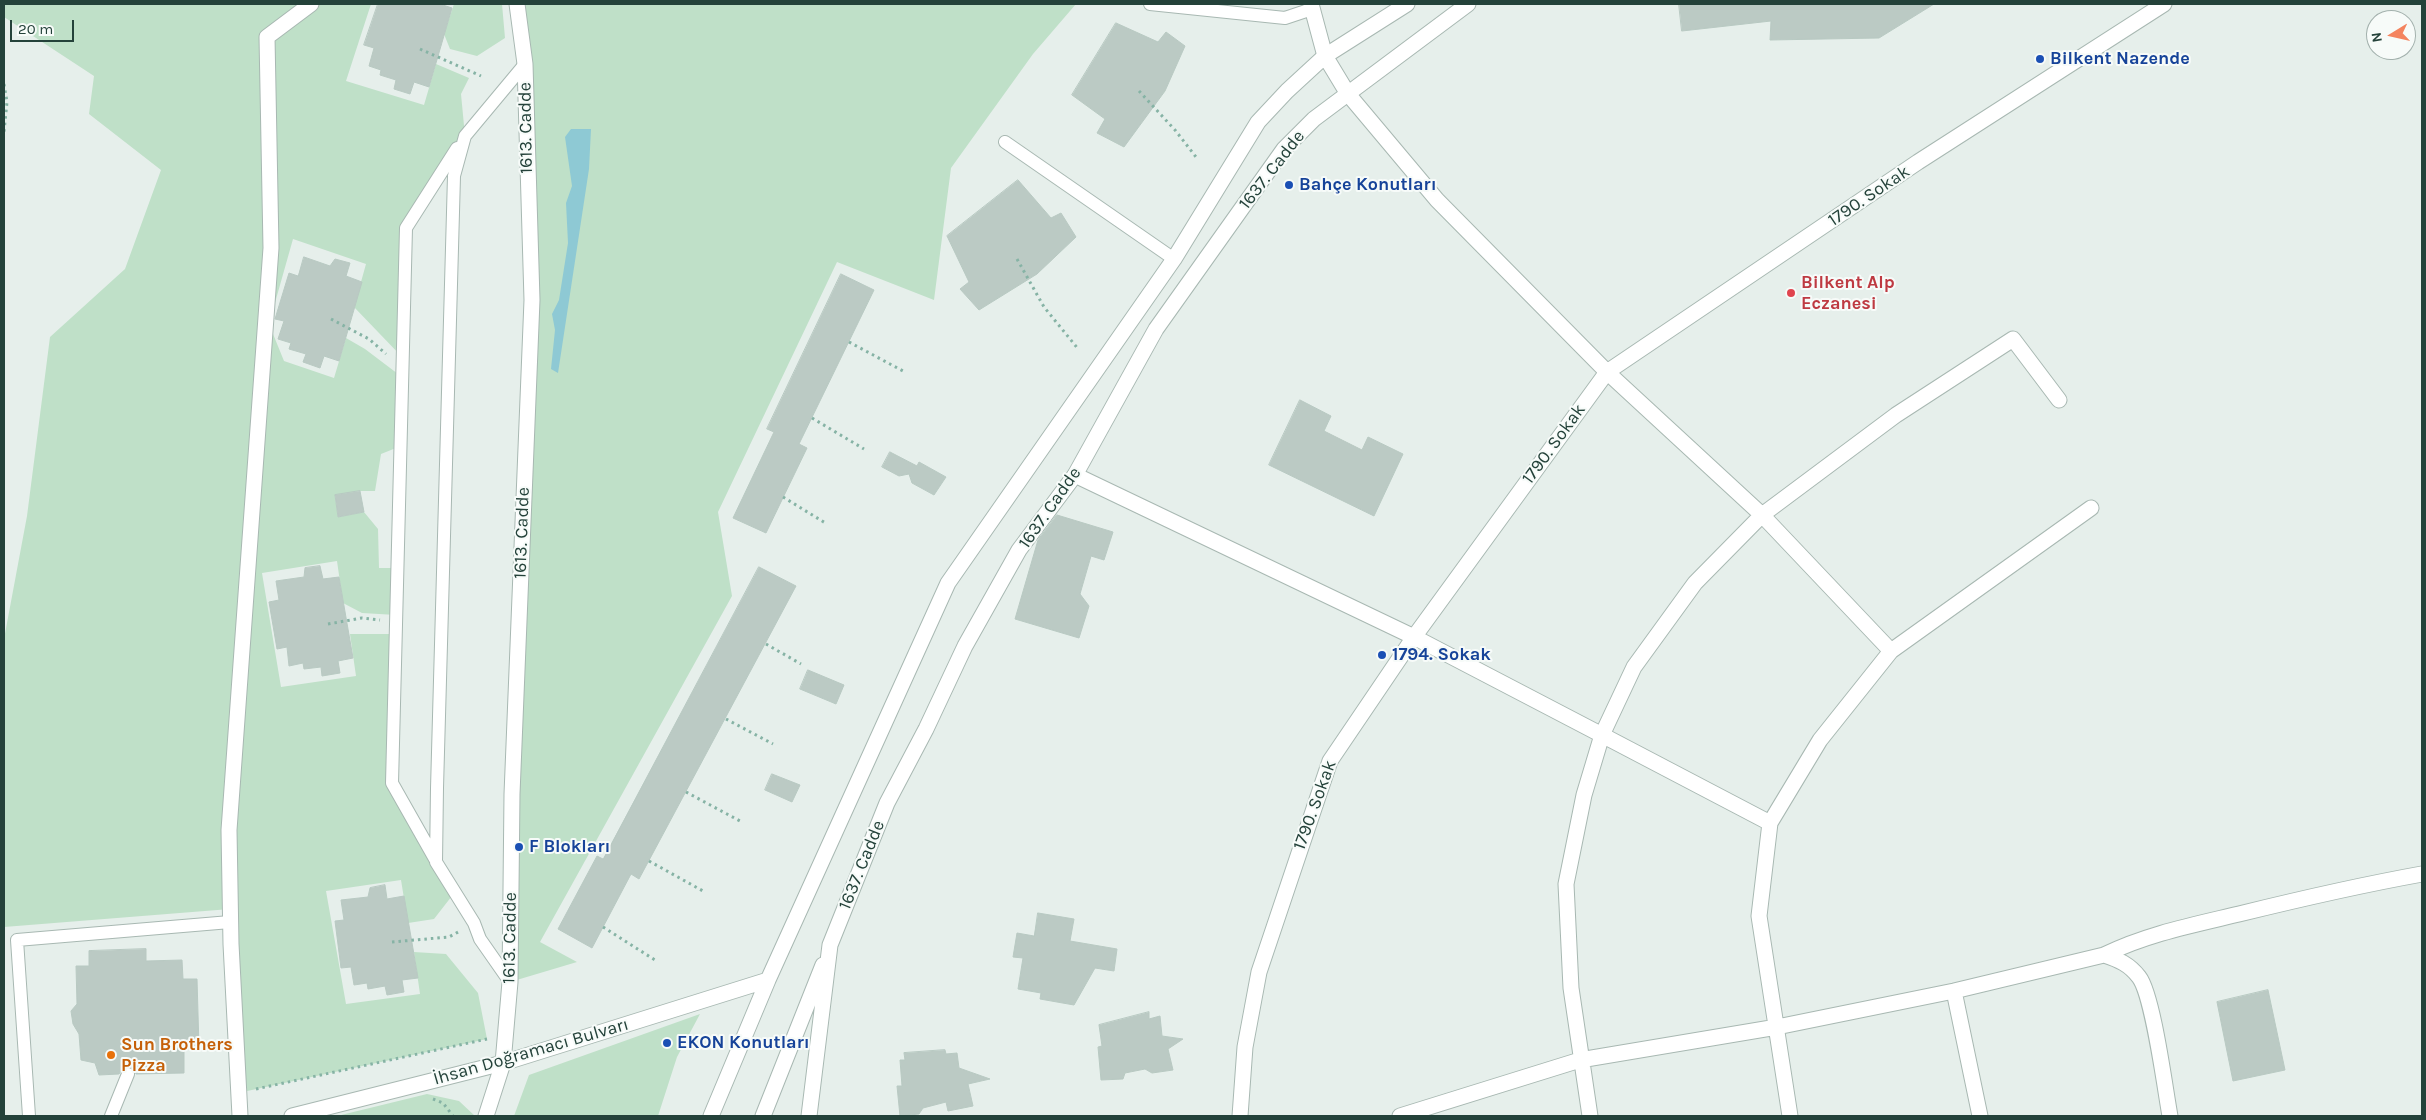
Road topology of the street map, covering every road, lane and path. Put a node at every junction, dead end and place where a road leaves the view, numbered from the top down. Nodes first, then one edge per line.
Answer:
1 (311, 4) edge
2 (517, 4) edge
3 (1150, 4) edge
4 (1407, 4) edge
5 (1468, 4) edge
6 (2164, 4) edge
7 (1312, 6) edge
8 (420, 49) dead end
9 (1325, 56) junction
10 (525, 64) junction
11 (481, 76) dead end
12 (4, 84) edge
13 (1139, 91) dead end
14 (1348, 94) junction
15 (4, 132) edge
16 (465, 136) junction
17 (1005, 142) dead end
18 (1196, 157) dead end
19 (1016, 259) dead end
20 (1174, 259) junction
21 (331, 320) dead end
22 (849, 342) dead end
23 (1079, 350) dead end
24 (402, 370) junction
25 (903, 371) dead end
26 (1607, 372) junction
27 (2059, 400) dead end
28 (812, 418) dead end
29 (864, 449) dead end
30 (1075, 475) junction
31 (783, 497) dead end
32 (2091, 508) dead end
33 (1762, 515) junction
34 (827, 524) dead end
35 (396, 621) junction
36 (328, 624) dead end
37 (1414, 637) junction
38 (766, 644) dead end
39 (1891, 651) junction
40 (801, 664) dead end
41 (726, 719) dead end
42 (1602, 735) junction
43 (773, 744) dead end
44 (686, 792) dead end
45 (740, 821) dead end
46 (1770, 823) junction
47 (649, 861) dead end
48 (436, 862) junction
49 (2422, 874) edge
50 (703, 891) dead end
51 (230, 922) junction
52 (474, 922) junction
53 (603, 927) dead end
54 (392, 942) dead end
55 (830, 945) junction
56 (2104, 955) junction
57 (655, 960) dead end
58 (768, 980) junction
59 (510, 982) junction
60 (1954, 992) junction
61 (1777, 1027) junction
62 (487, 1039) dead end
63 (1580, 1060) junction
64 (503, 1063) junction
65 (128, 1074) dead end
66 (238, 1093) junction
67 (430, 1098) dead end
68 (1423, 1112) edge
69 (29, 1116) edge
70 (111, 1116) edge
71 (240, 1116) edge
72 (292, 1116) edge
73 (453, 1116) edge
74 (486, 1116) edge
75 (711, 1116) edge
76 (763, 1116) edge
77 (810, 1116) edge
78 (1240, 1116) edge
79 (1400, 1116) edge
80 (1590, 1116) edge
81 (1790, 1116) edge
82 (1980, 1116) edge
83 (2170, 1116) edge

1 - 51 street
2 - 10 street, 1613. Cadde
3 - 7 lane
4 - 9 street, 1637. Cadde
5 - 14 street, 1637. Cadde
6 - 26 street, 1790. Sokak
7 - 9 street
8 - 11 path
9 - 14 street
9 - 20 street, 1637. Cadde
10 - 16 lane
10 - 59 street, 1613. Cadde
12 - 15 path
13 - 18 path
14 - 26 street
14 - 30 street, 1637. Cadde
16 - 24 lane
16 - 48 lane
17 - 20 lane
19 - 23 path
20 - 58 street, 1637. Cadde
21 - 24 path
22 - 25 path
24 - 35 lane
26 - 33 street
26 - 37 street, 1790. Sokak
27 - 33 street
28 - 29 path
30 - 37 street
30 - 55 street, 1637. Cadde
31 - 34 path
32 - 39 street
33 - 39 street
33 - 42 street
35 - 36 path
35 - 48 lane
37 - 42 street
37 - 78 street, 1790. Sokak
38 - 40 path
39 - 46 street
41 - 43 path
42 - 46 street
42 - 63 street
44 - 45 path
46 - 61 street
47 - 50 path
48 - 52 lane
49 - 56 street
51 - 66 street
51 - 69 lane
52 - 54 path
52 - 59 lane
53 - 57 path
55 - 76 street
55 - 77 street, 1637. Cadde
56 - 60 street
56 - 83 street
58 - 64 street, İhsan Doğramacı Bulvarı
58 - 75 street, 1637. Cadde
59 - 64 street, 1613. Cadde
60 - 61 street
60 - 82 street
61 - 63 street
61 - 81 street
62 - 66 path
63 - 68 street
63 - 80 street
64 - 72 street, İhsan Doğramacı Bulvarı
64 - 74 street, 1613. Cadde
65 - 70 lane
66 - 71 street
67 - 73 path
68 - 79 street

